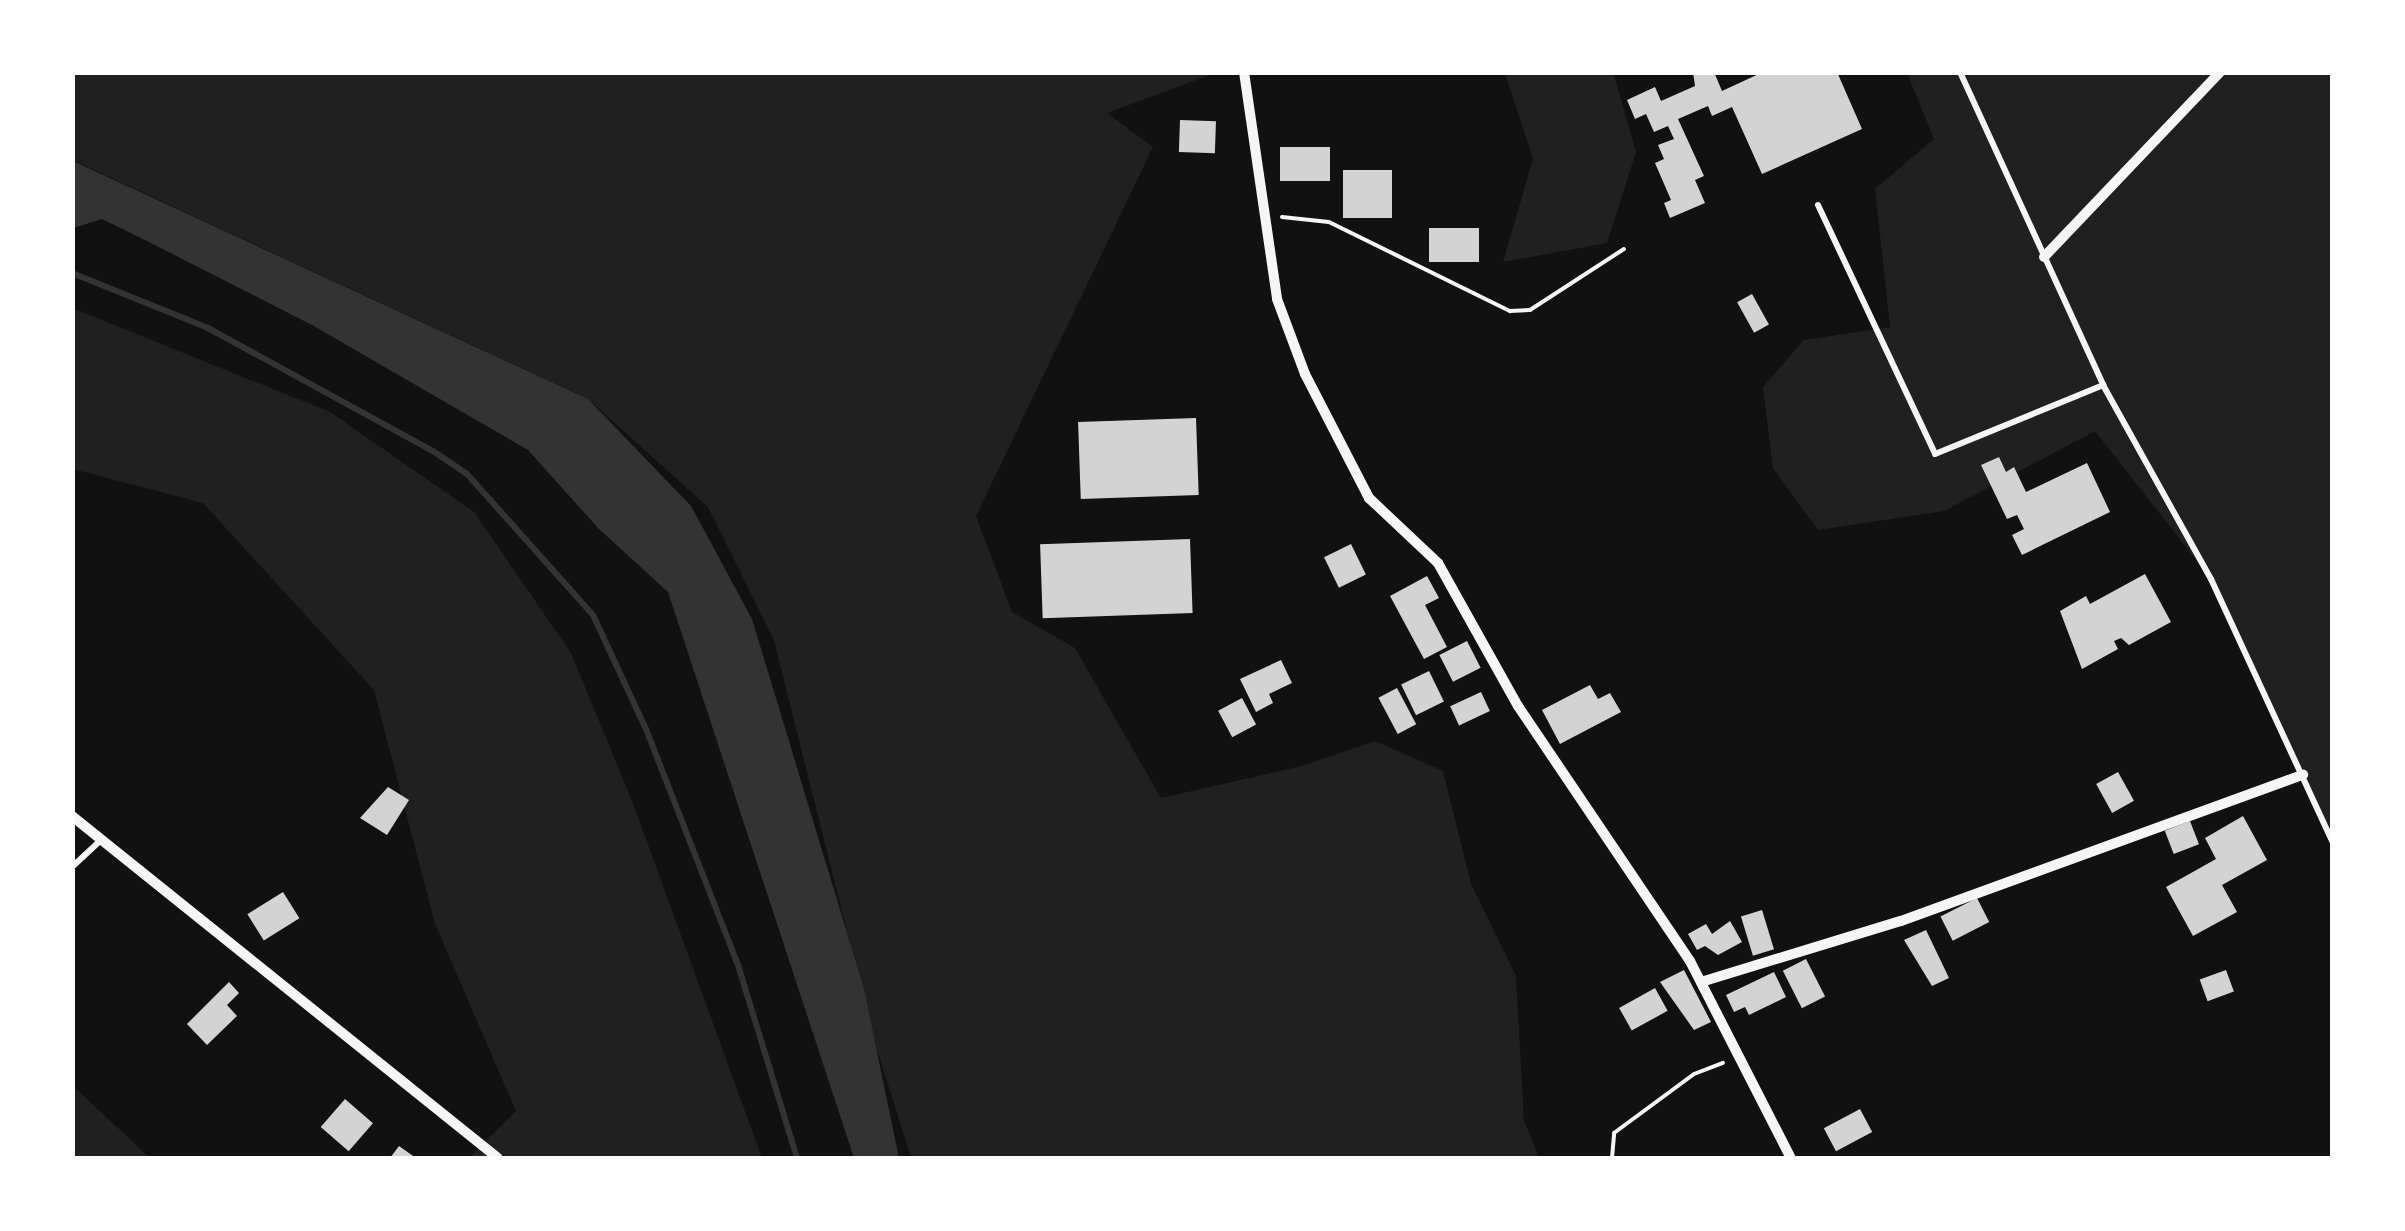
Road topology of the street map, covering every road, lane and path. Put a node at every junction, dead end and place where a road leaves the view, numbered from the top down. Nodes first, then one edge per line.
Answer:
1 (1244, 72) edge
2 (1960, 72) edge
3 (2220, 72) edge
4 (1818, 205) dead end
5 (1262, 216) junction
6 (1624, 249) dead end
7 (2044, 257) junction
8 (2103, 385) junction
9 (2303, 775) junction
10 (72, 816) edge
11 (104, 838) junction
12 (2332, 841) edge
13 (72, 866) edge
14 (1701, 982) junction
15 (1742, 1056) junction
16 (498, 1158) edge
17 (1612, 1158) edge
18 (1791, 1158) edge

1 - 5 street
2 - 7 lane
3 - 7 street
4 - 8 lane
5 - 6 path
5 - 14 street
7 - 8 lane
8 - 9 lane
9 - 12 lane
9 - 14 street
10 - 11 street
11 - 13 lane
11 - 16 street
14 - 15 street
15 - 17 path
15 - 18 street

